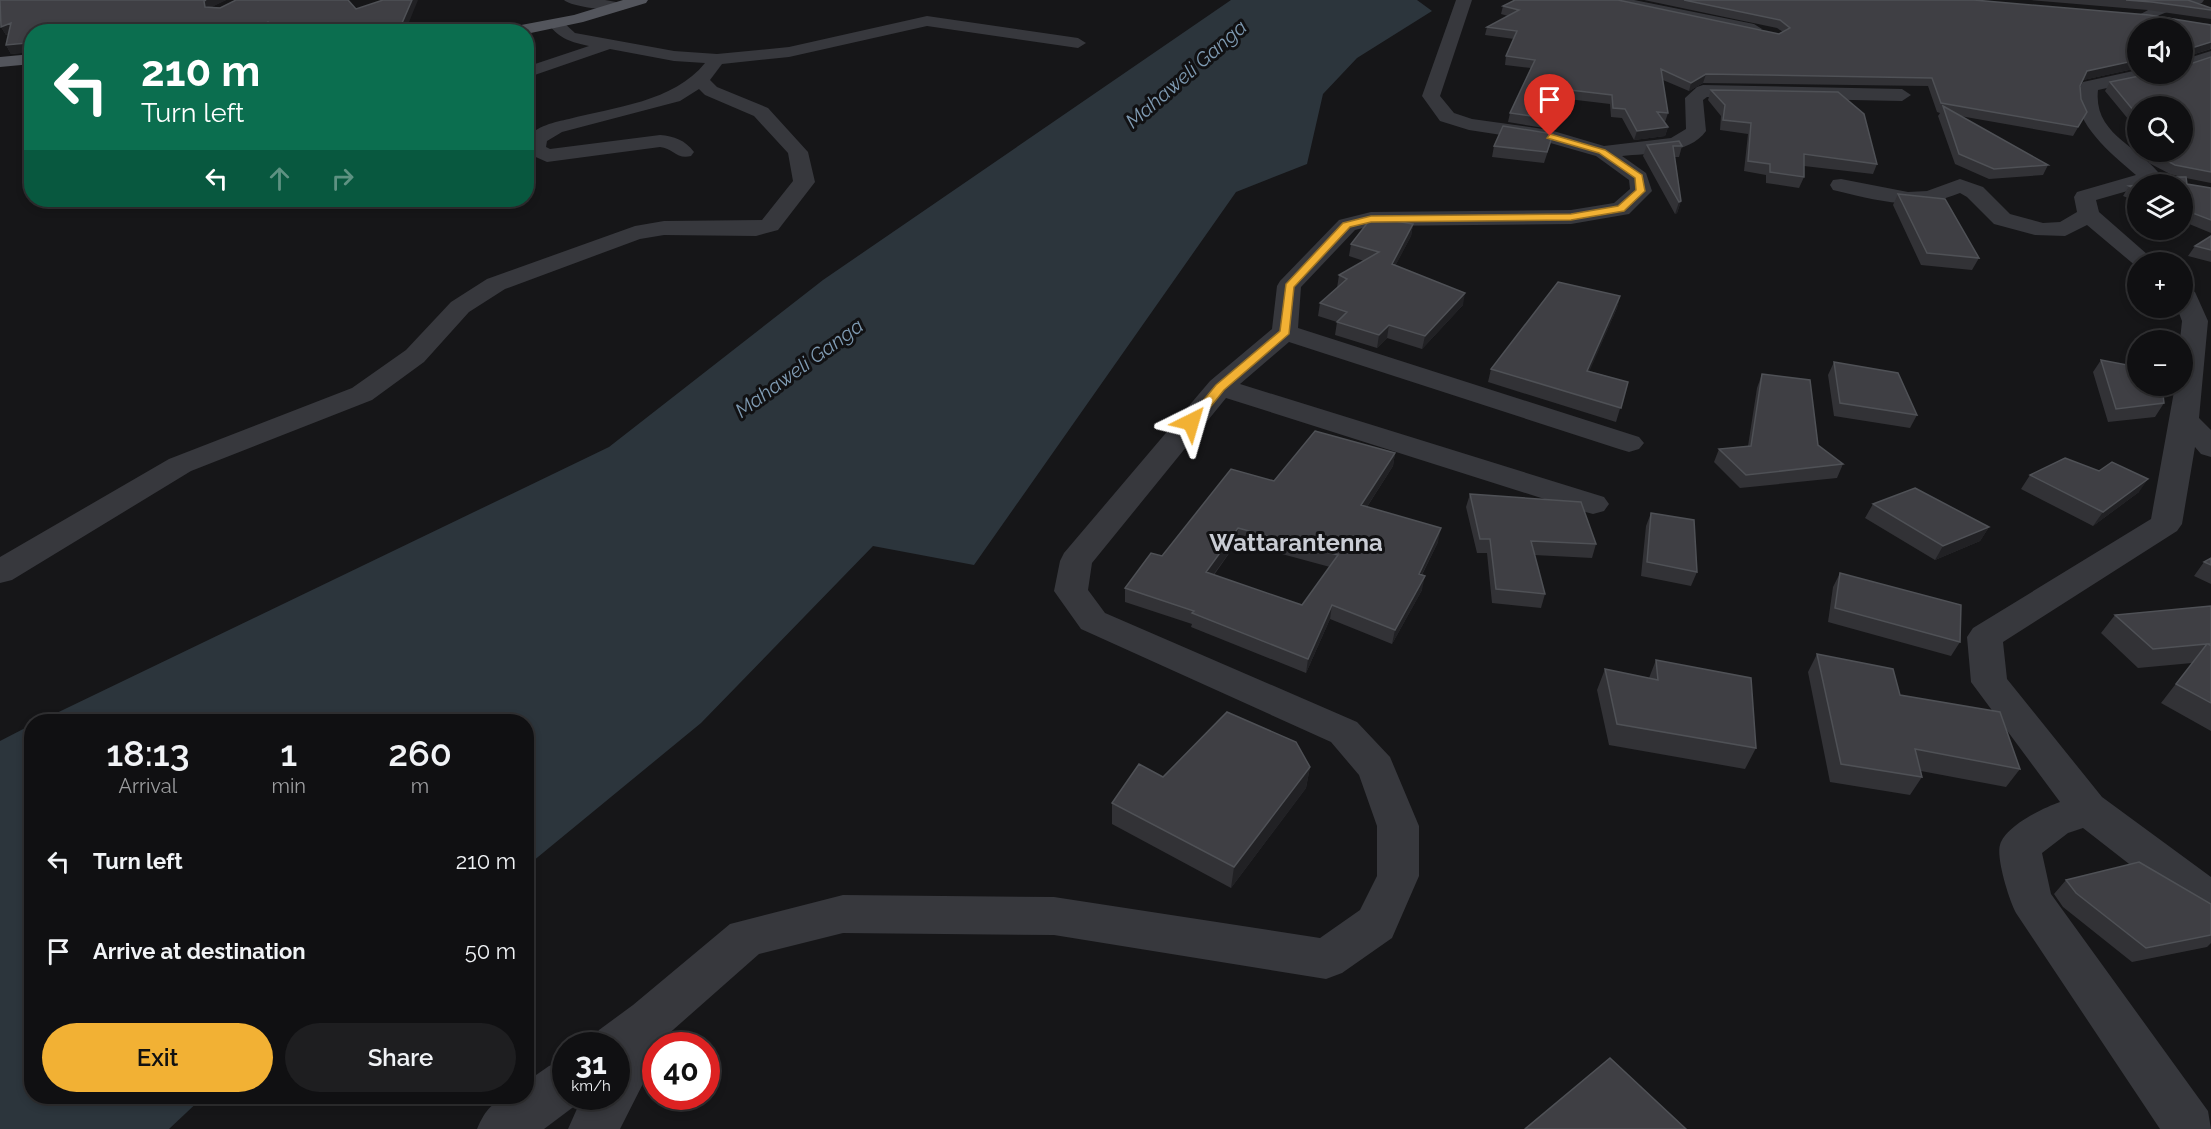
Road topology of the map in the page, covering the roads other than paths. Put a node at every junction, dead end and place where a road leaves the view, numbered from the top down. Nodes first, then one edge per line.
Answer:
1 (572, 0) edge
2 (640, 0) edge
3 (1464, 0) edge
4 (1611, 0) edge
5 (2196, 0) edge
6 (621, 7) junction
7 (2159, 18) edge
8 (556, 24) junction
9 (534, 28) edge
10 (1767, 32) edge
11 (1078, 43) dead end
12 (608, 44) junction
13 (2211, 56) edge
14 (717, 59) junction
15 (24, 60) edge
16 (0, 62) edge
17 (2193, 62) edge
18 (534, 70) edge
19 (2127, 78) edge
20 (700, 81) junction
21 (1902, 95) dead end
22 (684, 152) dead end
23 (1602, 152) junction
24 (1841, 185) dead end
25 (2088, 214) junction
26 (2133, 252) edge
27 (2193, 299) edge
28 (1285, 332) junction
29 (1220, 387) junction
30 (2185, 418) junction
31 (1629, 443) dead end
32 (2211, 448) edge
33 (1593, 504) dead end
34 (0, 572) edge
35 (2088, 808) junction
36 (2211, 899) edge
37 (633, 1034) edge
38 (552, 1093) edge
39 (603, 1110) edge
40 (502, 1129) edge
41 (593, 1129) edge
42 (2190, 1129) edge

1 - 6 street
2 - 6 main road
3 - 23 street
4 - 10 street
5 - 7 street
6 - 8 main road
8 - 9 main road
8 - 12 street
11 - 14 street
12 - 14 street
12 - 18 street
13 - 17 street
14 - 20 street
15 - 16 main road
19 - 25 street
20 - 22 street
20 - 34 street
21 - 23 street
23 - 28 street
24 - 25 street
25 - 26 street
27 - 30 street
28 - 29 street
28 - 31 street
29 - 33 street
29 - 37 street
30 - 32 street
30 - 35 street
35 - 36 street
35 - 42 street
38 - 40 street
39 - 41 street

